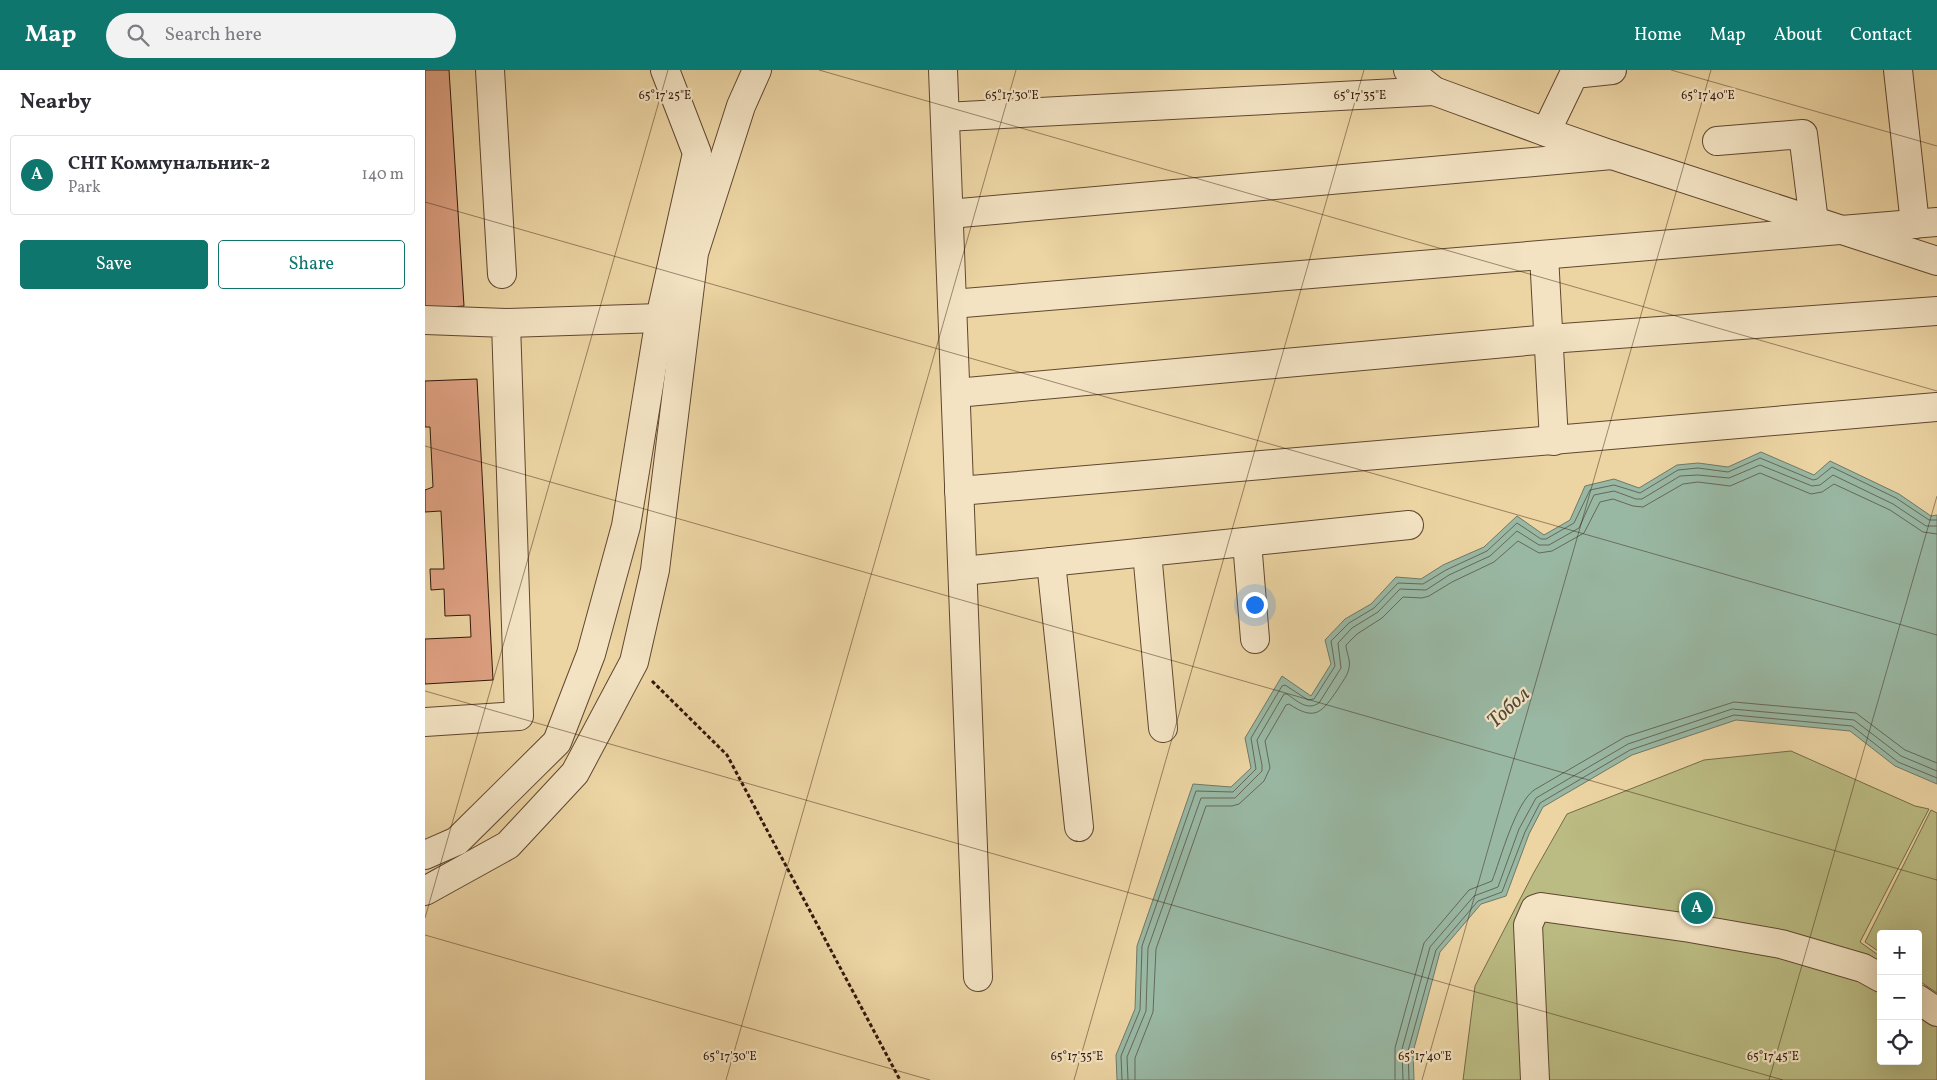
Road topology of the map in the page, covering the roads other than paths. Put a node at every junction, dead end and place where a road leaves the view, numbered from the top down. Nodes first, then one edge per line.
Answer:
1 (490, 70) edge
2 (665, 70) edge
3 (757, 70) edge
4 (943, 70) edge
5 (1408, 70) edge
6 (1612, 70) edge
7 (1898, 70) edge
8 (1434, 91) junction
9 (945, 117) junction
10 (1546, 132) junction
11 (1717, 141) dead end
12 (1612, 155) junction
13 (949, 214) junction
14 (1926, 223) edge
15 (1827, 226) junction
16 (1544, 255) junction
17 (1937, 262) edge
18 (502, 274) dead end
19 (952, 304) junction
20 (1937, 311) edge
21 (661, 318) junction
22 (425, 320) edge
23 (506, 323) junction
24 (1549, 339) junction
25 (956, 393) junction
26 (1937, 407) edge
27 (1554, 441) junction
28 (959, 492) junction
29 (1409, 526) dead end
30 (1247, 542) junction
31 (1147, 552) junction
32 (1051, 562) junction
33 (963, 571) junction
34 (1255, 639) dead end
35 (425, 722) edge
36 (1163, 728) dead end
37 (1079, 827) dead end
38 (425, 855) edge
39 (425, 891) edge
40 (978, 976) dead end
41 (1877, 976) edge
42 (1922, 1002) edge
43 (1937, 1012) edge
44 (1535, 1080) edge

1 - 18 street
2 - 21 street
3 - 39 street
4 - 9 street
5 - 8 street
6 - 10 street
7 - 14 street
8 - 9 street
8 - 10 street
9 - 13 street
10 - 12 street
11 - 15 street
12 - 13 street
12 - 15 street
13 - 19 street
14 - 15 street
15 - 16 street
15 - 17 street
16 - 19 street
16 - 24 street
19 - 25 street
20 - 24 street
21 - 23 street
21 - 38 street
22 - 23 street
23 - 35 street
24 - 25 street
24 - 27 street
25 - 28 street
26 - 27 street
27 - 28 street
28 - 33 street
29 - 30 street
30 - 31 street
30 - 34 street
31 - 32 street
31 - 36 street
32 - 33 street
32 - 37 street
33 - 40 street
41 - 44 street
42 - 43 street

